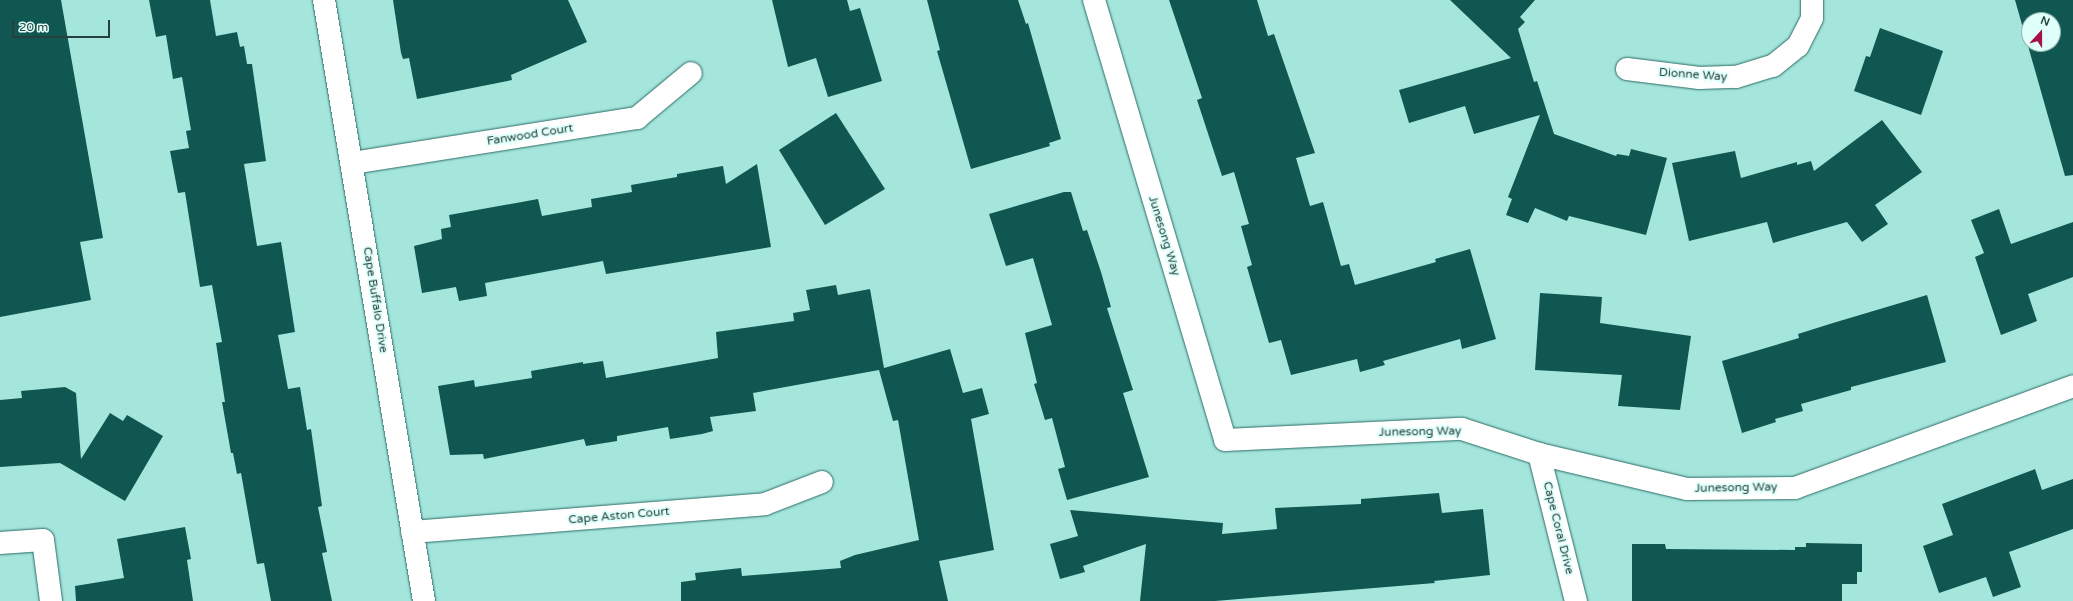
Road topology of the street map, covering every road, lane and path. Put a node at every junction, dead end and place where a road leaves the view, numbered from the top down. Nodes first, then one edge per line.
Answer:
1 (324, 0) edge
2 (1094, 0) edge
3 (1812, 0) edge
4 (1627, 69) dead end
5 (691, 72) dead end
6 (353, 163) junction
7 (2073, 386) edge
8 (1539, 454) junction
9 (822, 482) dead end
10 (412, 532) junction
11 (0, 544) edge
12 (51, 601) edge
13 (424, 601) edge
14 (1576, 601) edge

1 - 6 street, Cape Buffalo Drive
2 - 8 street, Junesong Way
3 - 4 street, Dionne Way
5 - 6 street, Fanwood Court
6 - 10 street, Cape Buffalo Drive
7 - 8 street, Junesong Way
8 - 14 street, Cape Coral Drive
9 - 10 street, Cape Aston Court
10 - 13 street, Cape Buffalo Drive
11 - 12 street

